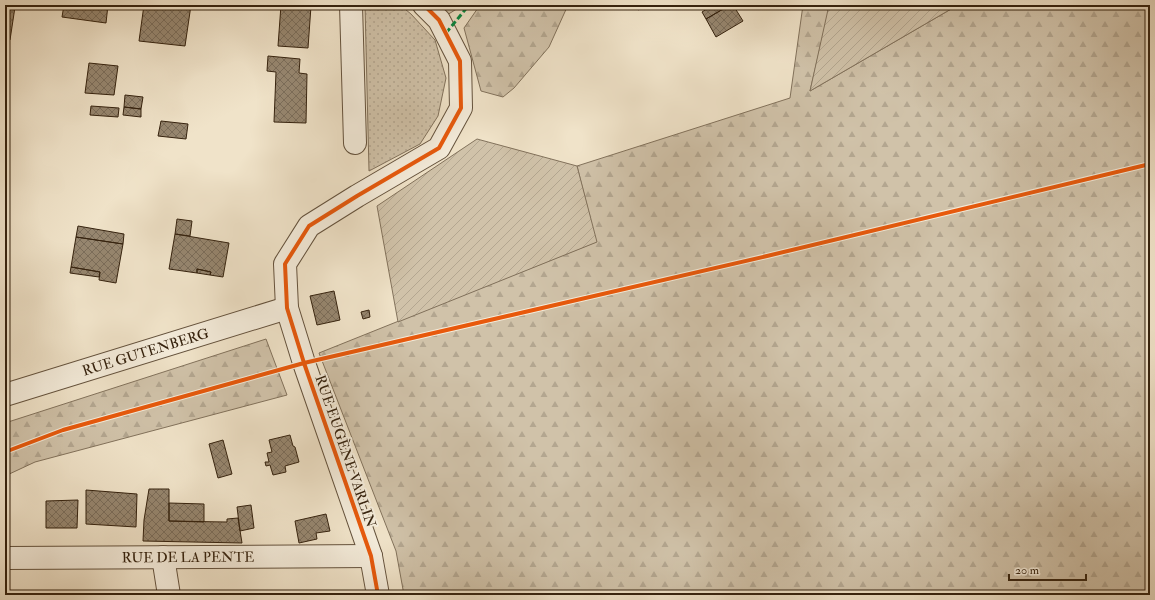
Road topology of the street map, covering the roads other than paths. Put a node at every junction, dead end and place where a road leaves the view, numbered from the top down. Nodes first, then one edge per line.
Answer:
1 (351, 5) edge
2 (424, 5) edge
3 (355, 143) dead end
4 (287, 308) junction
5 (5, 395) edge
6 (371, 556) junction
7 (163, 557) junction
8 (5, 558) edge
9 (169, 595) edge
10 (378, 595) edge

1 - 3 street
2 - 4 street, RUE EUGÈNE VARLIN
4 - 5 street, RUE GUTENBERG
4 - 6 street, RUE EUGÈNE VARLIN
6 - 7 street, RUE DE LA PENTE
6 - 10 street, RUE EUGÈNE VARLIN
7 - 8 street, RUE DE LA PENTE
7 - 9 street

